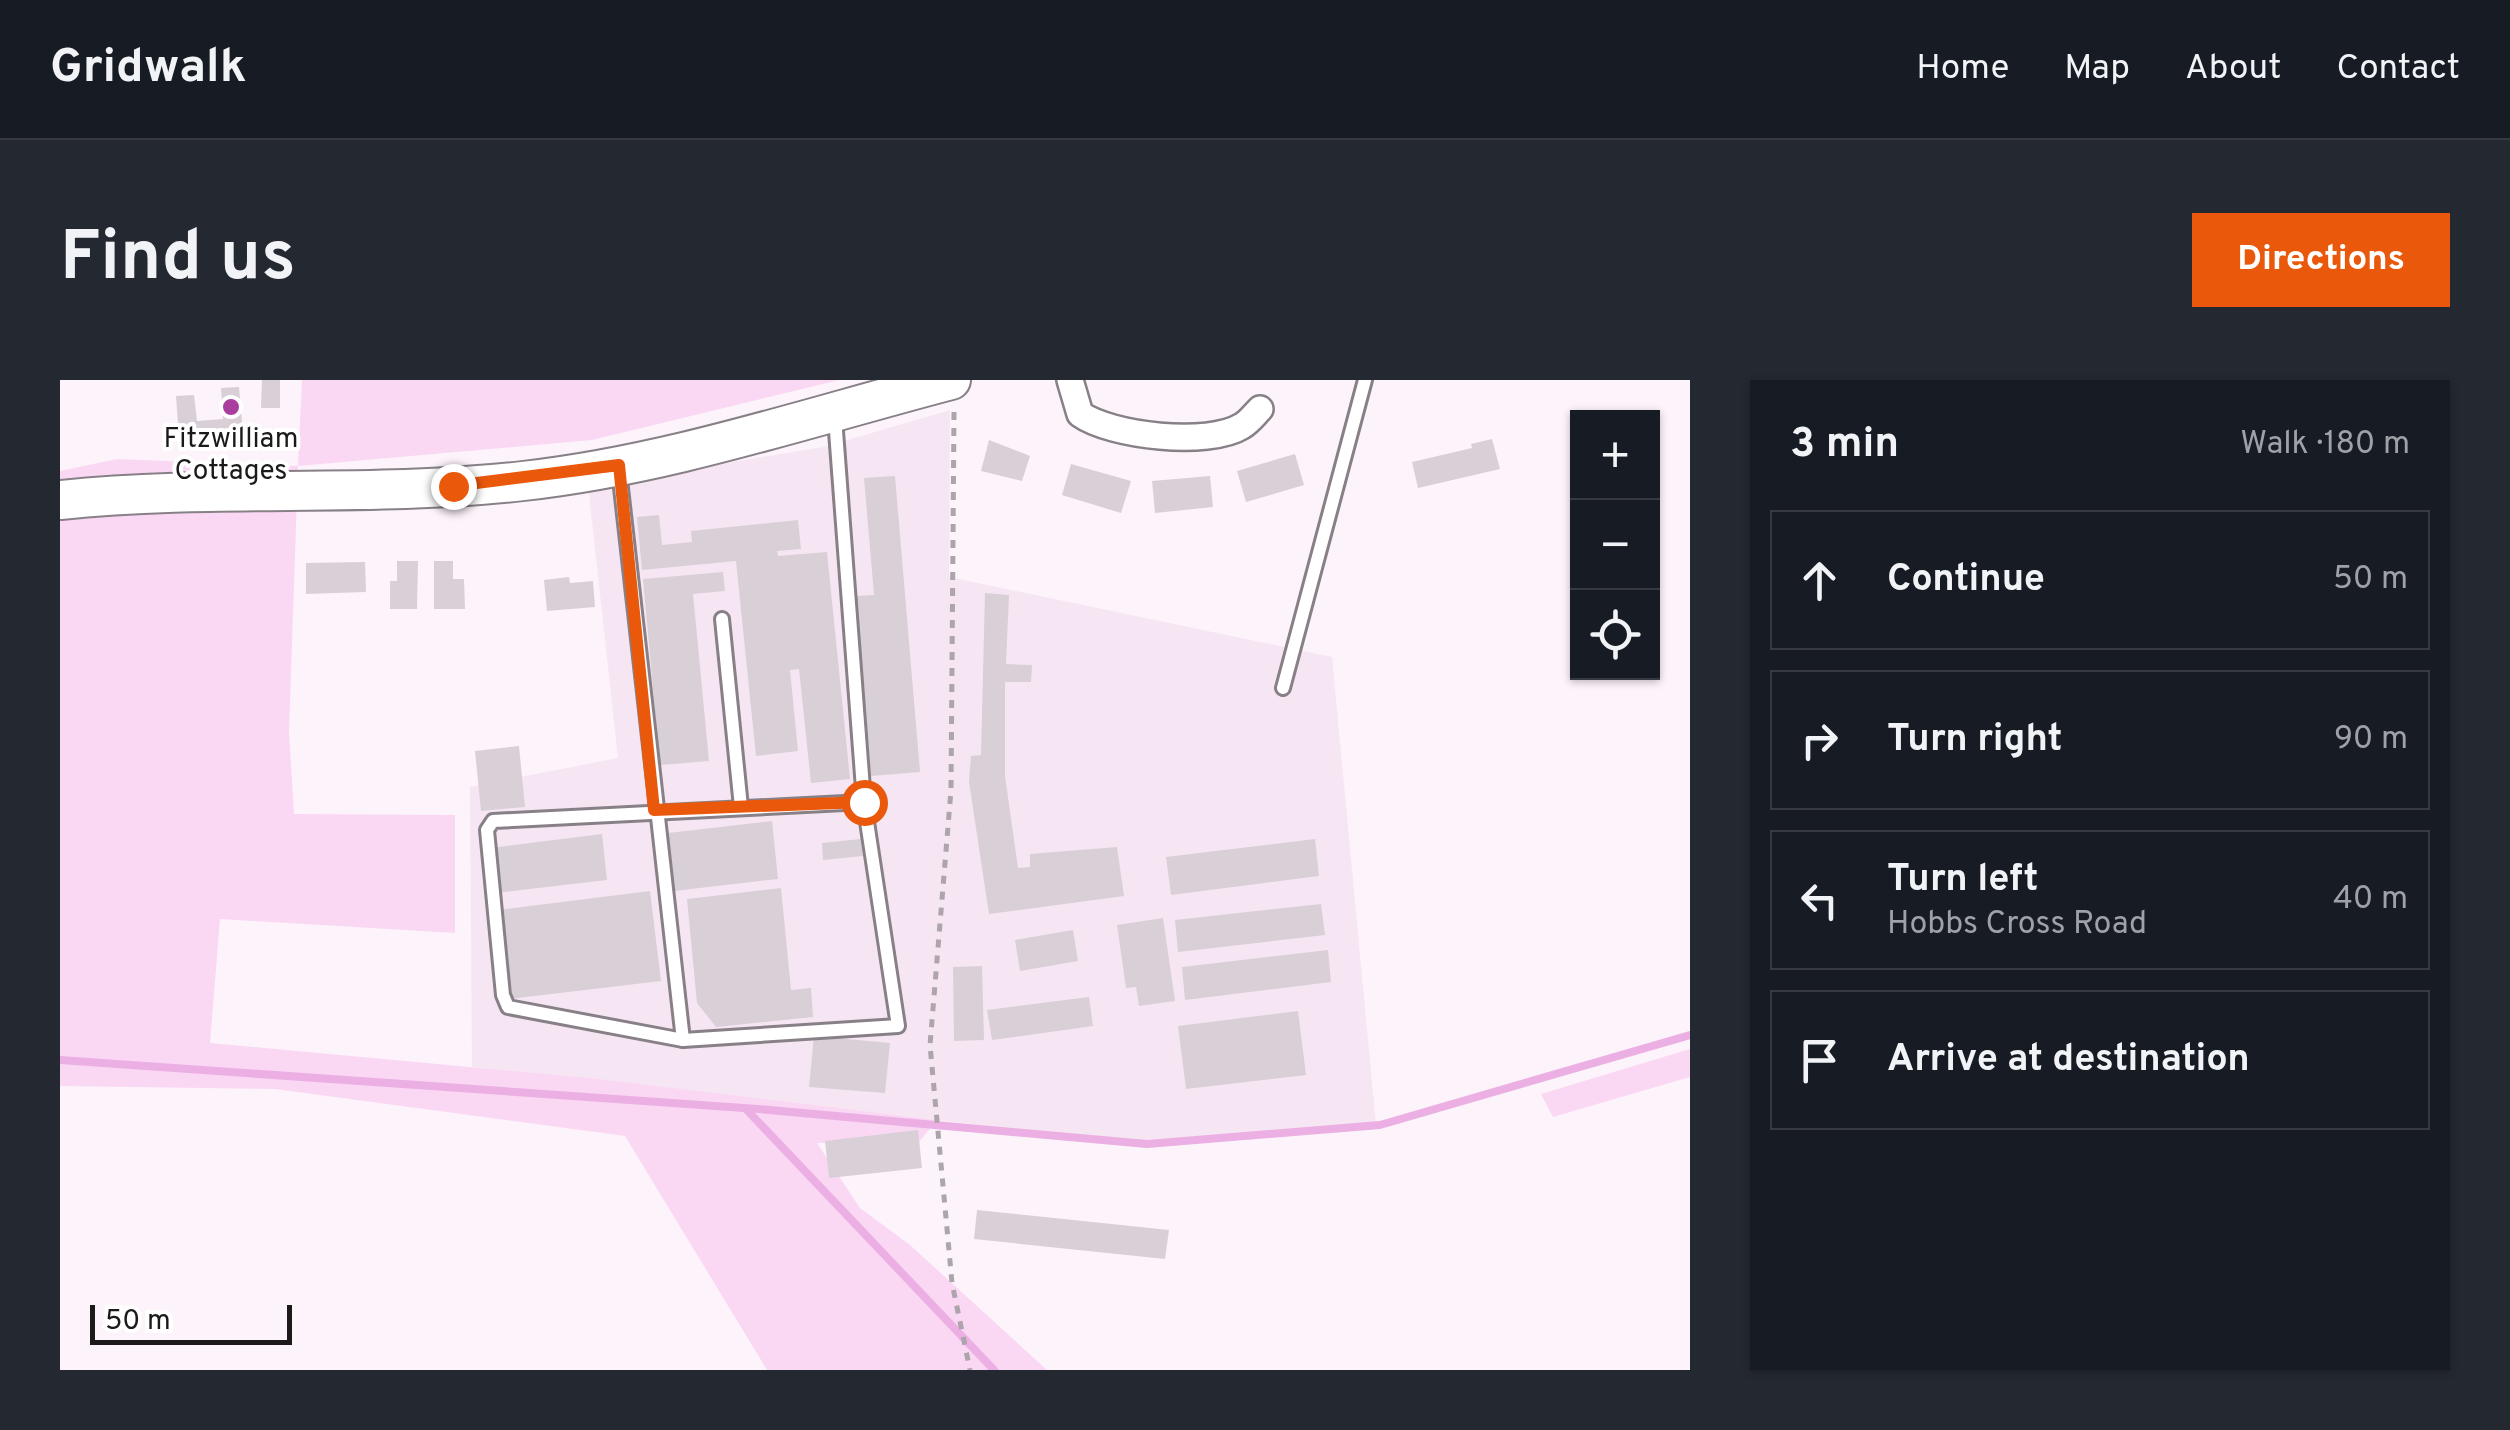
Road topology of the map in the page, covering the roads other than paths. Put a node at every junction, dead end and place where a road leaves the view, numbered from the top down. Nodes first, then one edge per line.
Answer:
1 (1070, 380) edge
2 (1364, 380) edge
3 (952, 390) edge
4 (1260, 409) dead end
5 (834, 410) junction
6 (619, 465) junction
7 (60, 500) edge
8 (722, 619) dead end
9 (1283, 688) dead end
10 (864, 802) junction
11 (741, 807) junction
12 (654, 810) junction
13 (683, 1040) junction

1 - 4 street
2 - 9 lane
3 - 5 street
5 - 6 street
5 - 10 lane
6 - 7 street
6 - 12 lane
8 - 11 lane
10 - 11 lane
10 - 13 lane
11 - 12 lane
12 - 13 lane
12 - 13 lane

